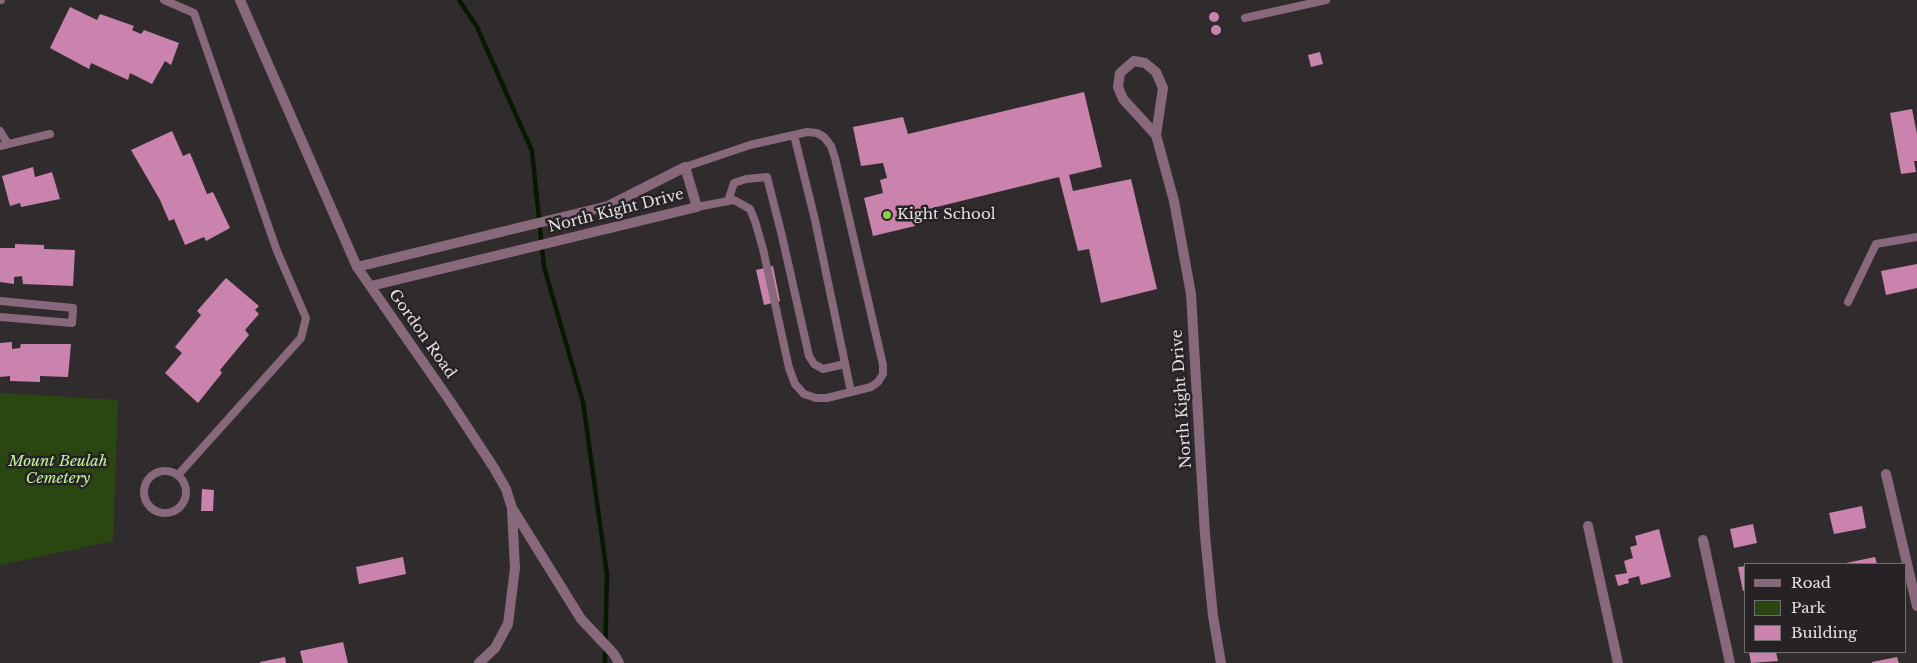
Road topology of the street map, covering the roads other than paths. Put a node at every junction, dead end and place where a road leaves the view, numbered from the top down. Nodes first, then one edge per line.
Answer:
1 (164, 0) edge
2 (240, 0) edge
3 (1326, 0) edge
4 (1245, 18) dead end
5 (0, 132) edge
6 (50, 134) dead end
7 (794, 135) junction
8 (1156, 135) junction
9 (4, 145) edge
10 (685, 167) junction
11 (728, 202) junction
12 (697, 207) junction
13 (1917, 237) edge
14 (357, 267) junction
15 (371, 286) junction
16 (0, 301) edge
17 (1848, 302) dead end
18 (0, 317) edge
19 (845, 364) junction
20 (851, 392) junction
21 (1886, 474) dead end
22 (178, 475) junction
23 (512, 508) junction
24 (1588, 526) dead end
25 (1703, 540) dead end
26 (1914, 574) edge
27 (1917, 606) edge
28 (479, 663) edge
29 (619, 663) edge
30 (1221, 663) edge
31 (1618, 663) edge
32 (1730, 663) edge

1 - 22 lane
2 - 14 street, Gordon Road
3 - 4 lane
5 - 9 lane
6 - 9 lane
7 - 10 lane
7 - 19 lane
7 - 20 lane
8 - 8 street, North Kight Drive
8 - 30 street, North Kight Drive
10 - 12 street, North Kight Drive
10 - 14 street, North Kight Drive
11 - 12 lane
11 - 19 lane
11 - 20 lane
12 - 15 street, North Kight Drive
13 - 17 lane
14 - 15 street, Gordon Road
15 - 23 street, Gordon Road
16 - 18 lane
19 - 20 lane
21 - 26 street
22 - 22 lane
23 - 28 street
23 - 29 street, Gordon Road
24 - 31 street
25 - 32 street
26 - 27 street

